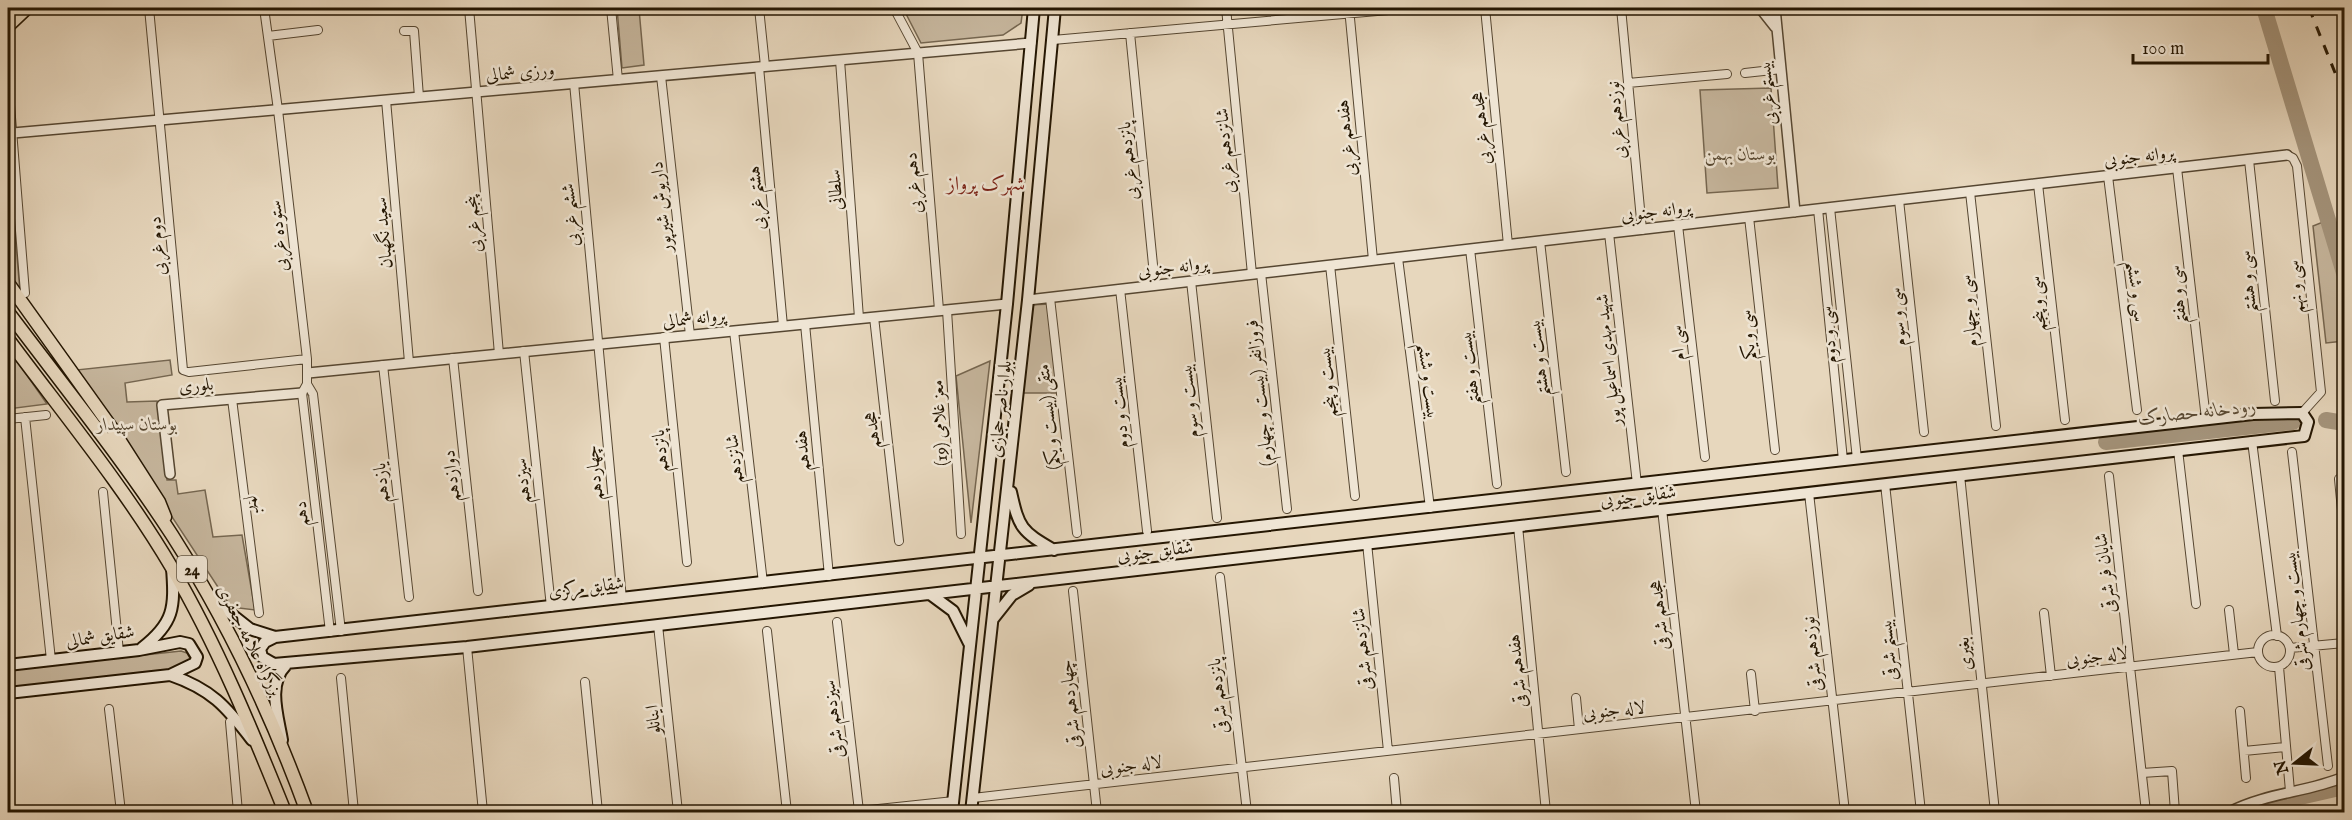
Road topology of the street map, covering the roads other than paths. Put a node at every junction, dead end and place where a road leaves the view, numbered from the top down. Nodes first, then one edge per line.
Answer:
1 (27, 8) edge
2 (149, 8) edge
3 (264, 8) edge
4 (469, 8) edge
5 (611, 8) edge
6 (759, 8) edge
7 (894, 8) edge
8 (1034, 8) edge
9 (1055, 8) edge
10 (1226, 8) edge
11 (1412, 8) edge
12 (1485, 8) edge
13 (1621, 8) edge
14 (1760, 8) edge
15 (1775, 8) edge
16 (1349, 10) edge
17 (1228, 24) junction
18 (9, 25) edge
19 (1777, 29) junction
20 (318, 30) dead end
21 (404, 31) dead end
22 (1130, 33) junction
23 (268, 36) junction
24 (1053, 40) junction
25 (1031, 43) junction
26 (918, 53) junction
27 (840, 60) junction
28 (762, 67) junction
29 (1781, 69) junction
30 (1745, 73) dead end
31 (1727, 74) dead end
32 (662, 76) junction
33 (8, 80) edge
34 (618, 80) junction
35 (574, 83) junction
36 (1628, 83) junction
37 (476, 92) junction
38 (419, 97) junction
39 (386, 100) junction
40 (278, 110) junction
41 (161, 120) junction
42 (13, 133) junction
43 (2287, 155) joint
44 (2249, 160) junction
45 (2177, 168) junction
46 (2108, 176) junction
47 (2038, 184) junction
48 (1970, 192) junction
49 (1899, 200) junction
50 (1830, 208) junction
51 (1818, 209) junction
52 (1795, 212) junction
53 (1749, 217) junction
54 (1678, 225) junction
55 (1642, 230) junction
56 (1609, 233) junction
57 (1539, 241) junction
58 (1508, 245) junction
59 (1470, 249) junction
60 (1398, 258) junction
61 (1373, 260) junction
62 (1330, 265) junction
63 (1256, 274) junction
64 (1191, 281) junction
65 (8, 283) edge
66 (1155, 285) junction
67 (1120, 289) junction
68 (26, 293) dead end
69 (1050, 297) junction
70 (1029, 300) junction
71 (1007, 304) junction
72 (943, 310) junction
73 (8, 312) edge
74 (874, 317) junction
75 (859, 318) junction
76 (805, 324) junction
77 (783, 326) junction
78 (734, 331) junction
79 (690, 335) junction
80 (664, 338) junction
81 (8, 339) edge
82 (596, 344) junction
83 (524, 351) junction
84 (499, 354) junction
85 (453, 358) junction
86 (307, 359) junction
87 (409, 362) junction
88 (383, 365) junction
89 (1847, 366) junction
90 (1834, 367) junction
91 (308, 373) junction
92 (307, 384) junction
93 (302, 393) junction
94 (232, 399) junction
95 (2275, 401) dead end
96 (2137, 410) dead end
97 (2297, 412) junction
98 (46, 415) dead end
99 (25, 417) junction
100 (8, 419) edge
101 (2066, 420) dead end
102 (2206, 420) junction
103 (1996, 426) dead end
104 (1924, 432) dead end
105 (2252, 441) junction
106 (1775, 450) dead end
107 (2178, 450) junction
108 (2292, 452) dead end
109 (1856, 454) junction
110 (1843, 455) junction
111 (1705, 457) dead end
112 (1566, 472) dead end
113 (170, 474) dead end
114 (1960, 475) junction
115 (2109, 476) dead end
116 (2339, 479) dead end
117 (1009, 483) junction
118 (1497, 484) dead end
119 (1637, 484) junction
120 (1885, 484) junction
121 (103, 492) dead end
122 (1809, 493) junction
123 (1355, 496) dead end
124 (1430, 508) junction
125 (1287, 509) dead end
126 (1662, 509) junction
127 (1217, 518) dead end
128 (1518, 526) junction
129 (1147, 531) dead end
130 (2344, 531) edge
131 (1077, 533) dead end
132 (961, 534) dead end
133 (172, 535) junction
134 (899, 541) dead end
135 (1367, 543) junction
136 (1055, 550) junction
137 (999, 556) junction
138 (980, 558) junction
139 (687, 562) dead end
140 (172, 568) junction
141 (830, 576) junction
142 (1220, 577) dead end
143 (1039, 581) junction
144 (763, 583) junction
145 (995, 586) junction
146 (976, 588) junction
147 (478, 591) dead end
148 (1073, 591) dead end
149 (930, 594) junction
150 (208, 596) junction
151 (409, 597) dead end
152 (622, 599) junction
153 (2196, 604) dead end
154 (551, 607) junction
155 (2229, 610) dead end
156 (259, 613) dead end
157 (2044, 613) dead end
158 (991, 621) junction
159 (837, 622) dead end
160 (658, 625) junction
161 (767, 631) dead end
162 (335, 632) junction
163 (2277, 636) junction
164 (275, 637) junction
165 (2344, 643) edge
166 (970, 646) junction
167 (2315, 646) junction
168 (467, 647) junction
169 (2290, 648) junction
170 (139, 650) junction
171 (119, 652) junction
172 (2258, 652) junction
173 (2234, 654) junction
174 (51, 660) junction
175 (8, 665) edge
176 (286, 665) junction
177 (2131, 667) junction
178 (2279, 667) junction
179 (1751, 674) dead end
180 (170, 675) junction
181 (2051, 676) junction
182 (341, 678) dead end
183 (585, 682) dead end
184 (1982, 684) junction
185 (8, 693) edge
186 (1908, 693) junction
187 (1576, 699) dead end
188 (1832, 702) junction
189 (109, 709) dead end
190 (1755, 711) junction
191 (2240, 711) dead end
192 (1685, 717) junction
193 (230, 722) dead end
194 (1580, 729) junction
195 (1538, 734) junction
196 (2285, 747) junction
197 (1388, 751) junction
198 (2244, 751) junction
199 (261, 752) junction
200 (284, 752) junction
201 (2328, 766) dead end
202 (1242, 768) junction
203 (2142, 773) junction
204 (2344, 777) edge
205 (1394, 778) dead end
206 (2246, 778) dead end
207 (1094, 784) junction
208 (2290, 791) junction
209 (973, 798) junction
210 (954, 801) junction
211 (863, 812) edge
212 (121, 813) edge
213 (238, 813) edge
214 (285, 813) edge
215 (307, 813) edge
216 (354, 813) edge
217 (483, 813) edge
218 (598, 813) edge
219 (678, 813) edge
220 (787, 813) edge
221 (850, 813) edge
222 (952, 813) edge
223 (971, 813) edge
224 (1097, 813) edge
225 (1246, 813) edge
226 (1397, 813) edge
227 (1546, 813) edge
228 (1696, 813) edge
229 (1845, 813) edge
230 (1921, 813) edge
231 (1995, 813) edge
232 (2146, 813) edge
233 (2175, 813) edge
234 (2229, 813) edge

1 - 18 highway
2 - 41 street, دوم غربی
3 - 23 street, ستوده غربی
4 - 37 street, پنجم غربی
5 - 34 street
6 - 28 street, هشتم غربی
7 - 26 street
8 - 25 main road, بلوار ناصر حجازی
9 - 24 main road, بلوار ناصر حجازی
10 - 17 street
11 - 16 street
12 - 58 street, هجدهم غربی
13 - 36 street, نوزدهم غربی
14 - 19 street
15 - 19 street, بیستم غربی
16 - 17 street
16 - 61 street, هفدهم غربی
17 - 22 street
17 - 63 street, شانزدهم غربی
19 - 29 street, بیستم غربی
20 - 23 street
21 - 38 street
22 - 24 street
22 - 66 street, پانزدهم غربی
23 - 40 street, ستوده غربی
24 - 70 main road, بلوار ناصر حجازی
25 - 26 street, ورزی شمالی
25 - 71 main road, بلوار ناصر حجازی
26 - 27 street, ورزی شمالی
26 - 72 street, دهم غربی
27 - 28 street, ورزی شمالی
27 - 75 street, سلطانی
28 - 32 street, ورزی شمالی
28 - 77 street, هشتم غربی
29 - 30 street
29 - 52 street, بیستم غربی
31 - 36 street
32 - 34 street, ورزی شمالی
32 - 79 street, داریوش شیرپور
33 - 42 street
34 - 35 street, ورزی شمالی
35 - 37 street, ورزی شمالی
35 - 82 street, ششم غربی
36 - 55 street, نوزدهم غربی
37 - 38 street, ورزی شمالی
37 - 84 street, پنجم غربی
38 - 39 street, ورزی شمالی
39 - 40 street, ورزی شمالی
39 - 87 street, سعید نگهبان
40 - 41 street, ورزی شمالی
40 - 86 street, ستوده غربی
41 - 42 street, ورزی شمالی
41 - 86 street, دوم غربی
42 - 68 street
43 - 44 street, پروانه جنوبی
43 - 97 street, سی و نهم
44 - 45 street, پروانه جنوبی
44 - 95 street, سی و هشتم
45 - 46 street, پروانه جنوبی
45 - 102 street, سی و هفتم
46 - 47 street, پروانه جنوبی
46 - 96 street, سی و ششم
47 - 48 street, پروانه جنوبی
47 - 101 street, سی و پنجم
48 - 49 street, پروانه جنوبی
48 - 103 street, سی و چهارم
49 - 50 street, پروانه جنوبی
49 - 104 street, سی و سوم
50 - 51 street, پروانه جنوبی
50 - 89 street, سی و دوم
51 - 52 street, پروانه جنوبی
51 - 90 street, سی و دوم
52 - 53 street, پروانه جنوبی
53 - 54 street, پروانه جنوبی
53 - 106 street, سی و یکم
54 - 55 street, پروانه جنوبی
54 - 111 street, سی ام
55 - 56 street, پروانه جنوبی
56 - 57 street, پروانه جنوبی
56 - 119 street, شهید مهدی اسماعیل پور
57 - 58 street, پروانه جنوبی
57 - 112 street, بیست و هشتم
58 - 59 street, پروانه جنوبی
59 - 60 street, پروانه جنوبی
59 - 118 street, بیست و هفتم
60 - 61 street, پروانه جنوبی
60 - 124 street, بیست و ششم
61 - 62 street, پروانه جنوبی
62 - 63 street, پروانه جنوبی
62 - 123 street, بیست و پنجم
63 - 64 street, پروانه جنوبی
63 - 125 street, فروزانفر (بیست و چهارم)
64 - 66 street, پروانه جنوبی
64 - 127 street, بیست و سوم
65 - 133 highway
66 - 67 street, پروانه جنوبی
67 - 69 street, پروانه جنوبی
67 - 129 street, بیست و دوم
69 - 70 street, پروانه جنوبی
69 - 131 street, متقی (بیست و یکم)
70 - 117 main road, بلوار ناصر حجازی
71 - 72 street, پروانه شمالی
71 - 138 main road, بلوار ناصر حجازی
72 - 74 street, پروانه شمالی
72 - 132 street, معز غلامی (19)
73 - 133 highway, بزرگراه علامه جعفری / 24
74 - 75 street, پروانه شمالی
74 - 134 street, هجدهم
75 - 76 street, پروانه شمالی
76 - 77 street, پروانه شمالی
76 - 141 street, هفدهم
77 - 78 street, پروانه شمالی
78 - 79 street, پروانه شمالی
78 - 144 street, شانزدهم
79 - 80 street, پروانه شمالی
80 - 82 street, پروانه شمالی
80 - 139 street, پانزدهم
81 - 140 highway, بزرگراه علامه جعفری / 24
82 - 83 street, پروانه شمالی
82 - 152 street, چهاردهم
83 - 84 street, پروانه شمالی
83 - 154 street, سیزدهم
84 - 85 street, پروانه شمالی
85 - 87 street, پروانه شمالی
85 - 147 street, دوازدهم
86 - 91 street, ستوده غربی
87 - 88 street, پروانه شمالی
88 - 91 street
88 - 151 street, یازدهم
89 - 90 street
89 - 109 street, سی و دوم
90 - 110 street, سی و دوم
91 - 92 street, ستوده غربی
92 - 93 street
92 - 162 street, دهم
93 - 94 street, بلوری
93 - 162 street, دهم
94 - 113 street, بلوری
94 - 156 street, نهم
97 - 102 main road, شقایق جنوبی
97 - 105 main road, شقایق جنوبی
98 - 99 street
99 - 100 street
99 - 174 street
102 - 109 main road, شقایق جنوبی
105 - 107 main road, شقایق جنوبی
105 - 163 street
107 - 114 main road, شقایق جنوبی
107 - 153 street
108 - 167 street, بیست و چهارم شرقی
109 - 110 main road, شقایق جنوبی
110 - 119 main road, شقایق جنوبی
114 - 120 main road, شقایق جنوبی
114 - 184 street, بغیری
115 - 177 street, شایان فر شرقی
116 - 130 street
117 - 136 main road
117 - 137 main road, بلوار ناصر حجازی
119 - 124 main road, شقایق جنوبی
120 - 122 main road, شقایق جنوبی
120 - 186 street, بیستم شرقی
121 - 171 street
122 - 126 main road, شقایق جنوبی
122 - 188 street, نوزدهم شرقی
124 - 136 main road, شقایق جنوبی
126 - 128 main road, شقایق جنوبی
126 - 192 street, هجدهم شرقی
128 - 135 main road, شقایق جنوبی
128 - 195 street, هفدهم شرقی
133 - 150 highway, بزرگراه علامه جعفری / 24
135 - 143 main road, شقایق جنوبی
135 - 197 street, شانزدهم شرقی
136 - 137 main road, شقایق جنوبی
137 - 138 main road, شقایق جنوبی
137 - 145 main road, بلوار ناصر حجازی
138 - 141 main road, شقایق مرکزی
138 - 146 main road, بلوار ناصر حجازی
140 - 170 main road, شقایق شمالی
140 - 199 highway, بزرگراه علامه جعفری / 24
141 - 144 main road, شقایق مرکزی
142 - 202 street, پانزدهم شرقی
143 - 145 main road, شقایق جنوبی
143 - 158 main road
144 - 152 main road, شقایق مرکزی
145 - 146 main road, شقایق جنوبی
145 - 158 main road, بلوار ناصر حجازی
146 - 149 main road
146 - 166 main road, بلوار ناصر حجازی
148 - 207 street, چهاردهم شرقی
149 - 160 main road
149 - 166 main road
150 - 164 main road, شقایق مرکزی
150 - 200 highway, بزرگراه علامه جعفری / 24
152 - 154 main road, شقایق مرکزی
154 - 162 main road, شقایق مرکزی
155 - 173 street
157 - 181 street
158 - 209 main road, بلوار ناصر حجازی
159 - 211 street, سیزدهم شرقی
160 - 168 main road
160 - 219 street, اینانلو
161 - 220 street
162 - 164 main road, شقایق مرکزی
163 - 169 street
163 - 172 street
164 - 176 main road
165 - 167 street
166 - 210 main road, بلوار ناصر حجازی
167 - 169 street
167 - 201 street, بیست و چهارم شرقی
168 - 176 main road
168 - 217 street
169 - 178 street
170 - 171 main road, شقایق شمالی
170 - 180 main road
171 - 174 main road, شقایق شمالی
172 - 173 street, لاله جنوبی
172 - 178 street
173 - 177 street, لاله جنوبی
174 - 175 main road, شقایق شمالی
176 - 200 main road
177 - 181 street, لاله جنوبی
177 - 203 street, شایان فر شرقی
178 - 196 street
179 - 190 street
180 - 185 main road
180 - 199 main road
181 - 184 street, لاله جنوبی
182 - 216 street
183 - 218 street
184 - 186 street, لاله جنوبی
184 - 231 street, بغیری
186 - 188 street, لاله جنوبی
186 - 230 street, بیستم شرقی
187 - 194 street
188 - 190 street, لاله جنوبی
188 - 229 street, نوزدهم شرقی
189 - 212 street
190 - 192 street, لاله جنوبی
191 - 198 street
192 - 194 street, لاله جنوبی
192 - 228 street, هجدهم شرقی
193 - 213 street
194 - 195 street, لاله جنوبی
195 - 197 street, لاله جنوبی
195 - 227 street, هفدهم شرقی
196 - 198 street
196 - 208 street
197 - 202 street, لاله جنوبی
198 - 206 street
199 - 214 highway, بزرگراه علامه جعفری / 24
200 - 215 highway, بزرگراه علامه جعفری / 24
202 - 207 street, لاله جنوبی
202 - 225 street, پانزدهم شرقی
203 - 232 street, شایان فر شرقی
203 - 233 street
204 - 208 street
205 - 226 street
207 - 209 street, لاله جنوبی
207 - 224 street, چهاردهم شرقی
208 - 234 street
209 - 223 main road, بلوار ناصر حجازی
210 - 211 street
210 - 222 main road, بلوار ناصر حجازی
211 - 221 street

